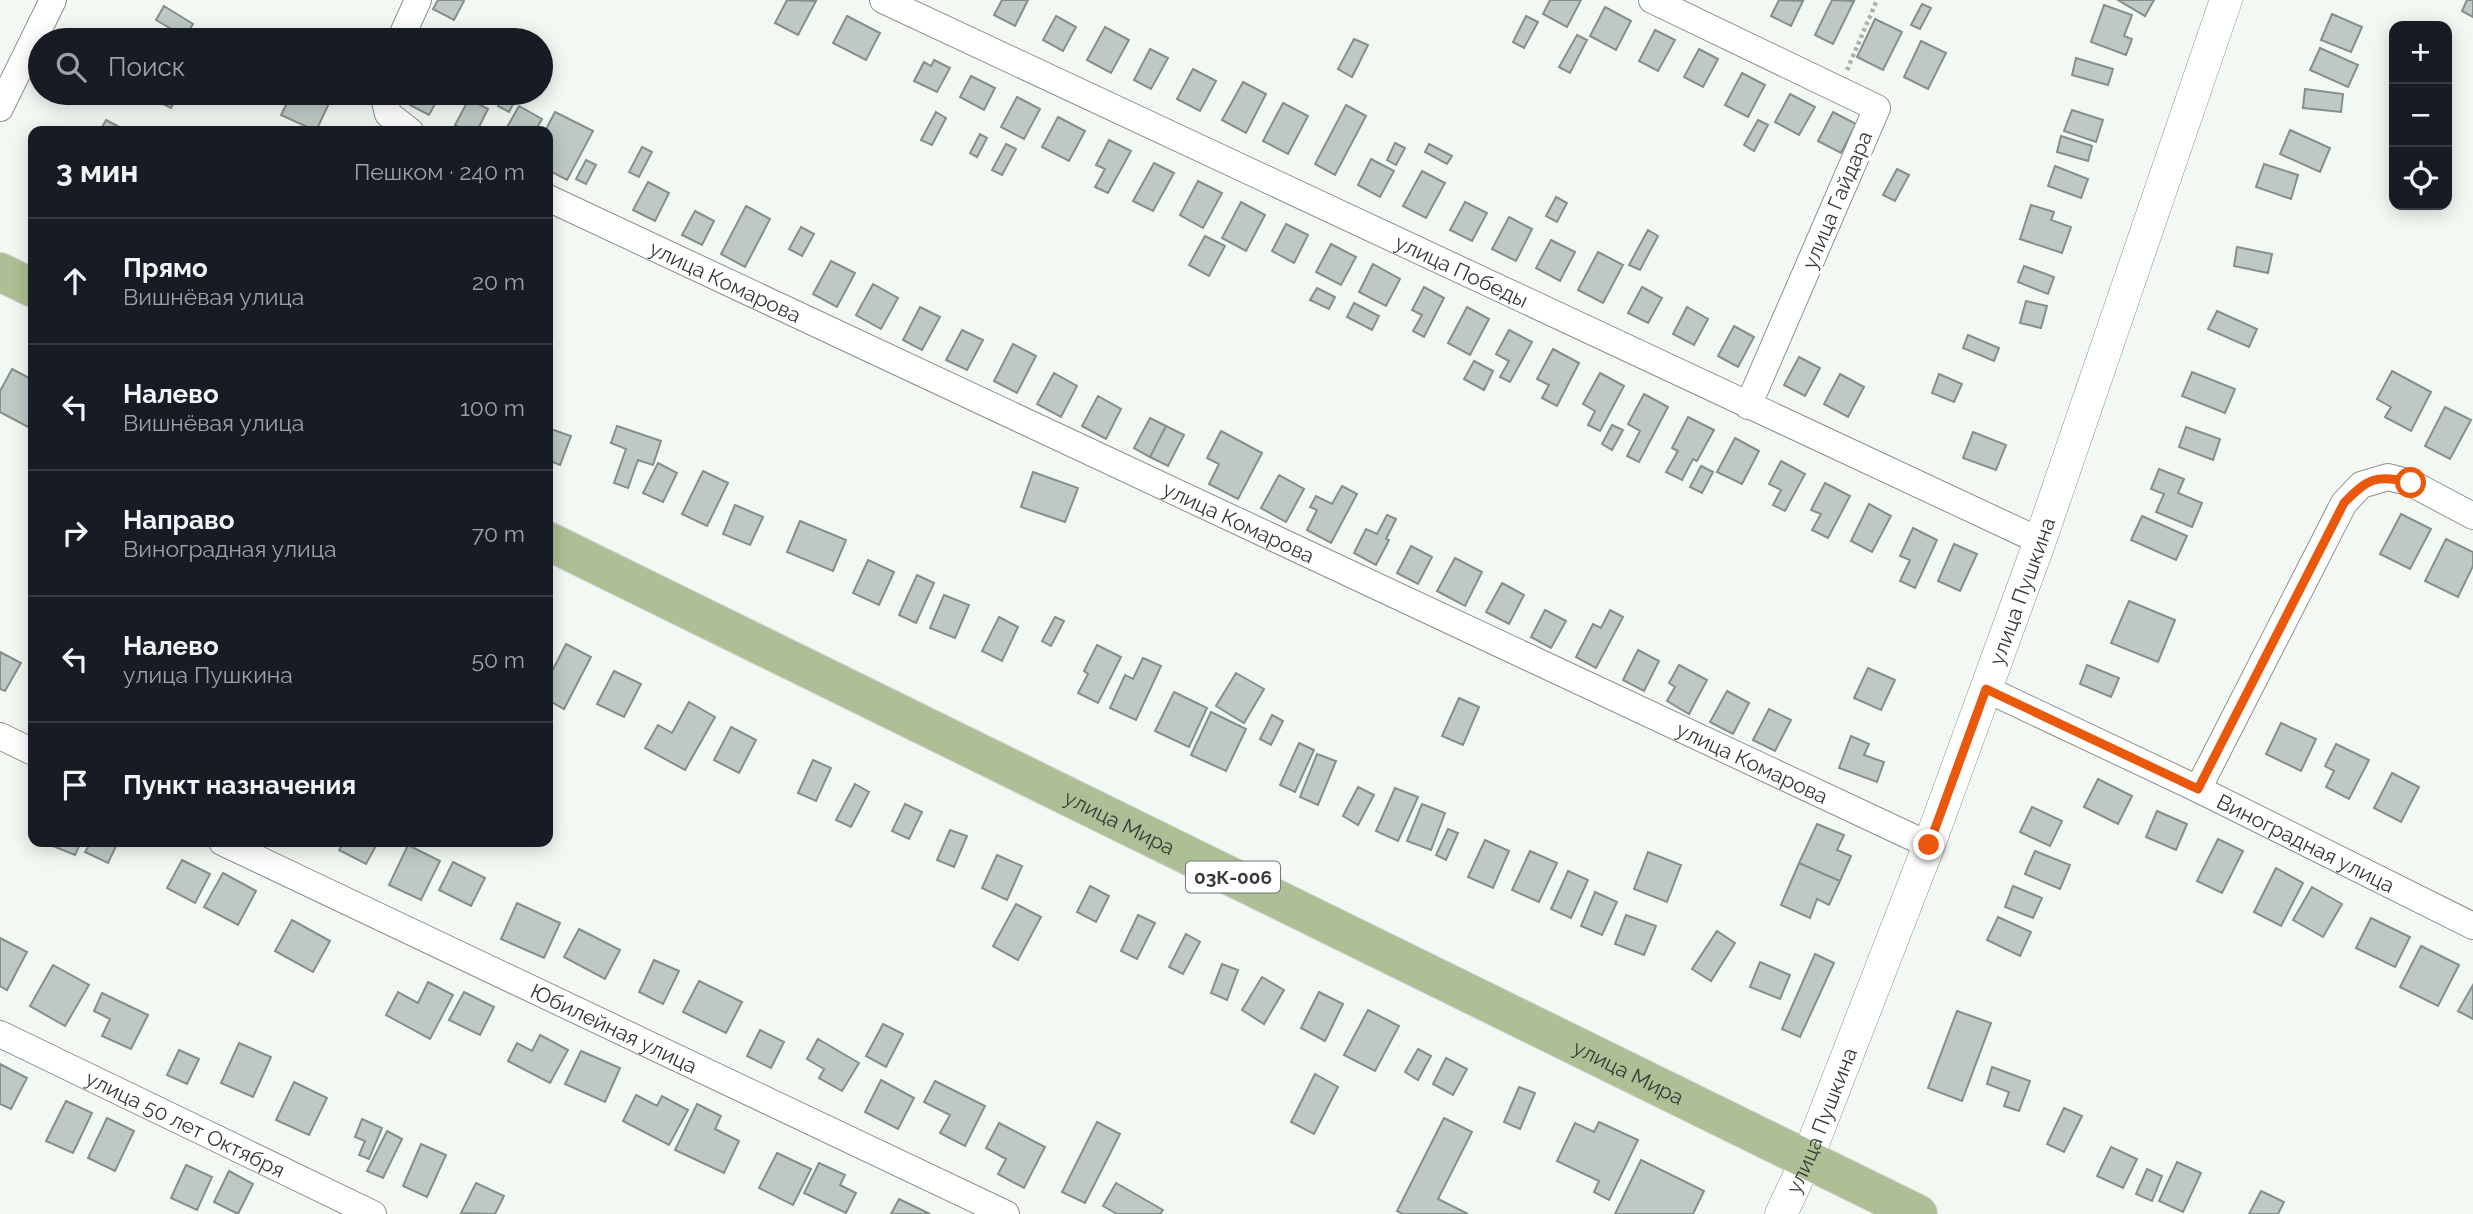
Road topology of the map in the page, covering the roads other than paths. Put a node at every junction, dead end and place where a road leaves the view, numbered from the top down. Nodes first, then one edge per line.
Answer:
1 (53, 0) edge
2 (418, 0) edge
3 (883, 0) edge
4 (1652, 0) edge
5 (2226, 0) edge
6 (39, 28) edge
7 (405, 28) edge
8 (28, 51) edge
9 (386, 105) edge
10 (0, 108) edge
11 (404, 126) edge
12 (553, 200) edge
13 (0, 272) edge
14 (28, 286) edge
15 (1748, 406) junction
16 (2473, 516) edge
17 (2040, 541) junction
18 (553, 543) edge
19 (1986, 689) junction
20 (0, 736) edge
21 (28, 750) edge
22 (2198, 789) junction
23 (1929, 845) junction
24 (233, 847) edge
25 (2473, 926) edge
26 (0, 1034) edge
27 (1807, 1159) junction
28 (373, 1214) edge
29 (1006, 1214) edge
30 (1781, 1214) edge
31 (1918, 1214) edge

1 - 6 street
2 - 7 street
3 - 15 street, улица Победы
4 - 15 street, улица Гайдара
5 - 17 street, улица Пушкина
8 - 10 street
9 - 11 street
12 - 23 street, улица Комарова
13 - 14 main road
15 - 17 street, улица Победы
16 - 22 street
17 - 19 street, улица Пушкина
18 - 27 main road, улица Мира / 03К-006
19 - 22 street, Виноградная улица
19 - 23 street, улица Пушкина
20 - 21 street
22 - 25 street, Виноградная улица
23 - 27 street, улица Пушкина
24 - 29 street, Юбилейная улица
26 - 28 street, улица 50 лет Октября
27 - 30 street, улица Пушкина
27 - 31 main road, улица Мира / 03К-006

